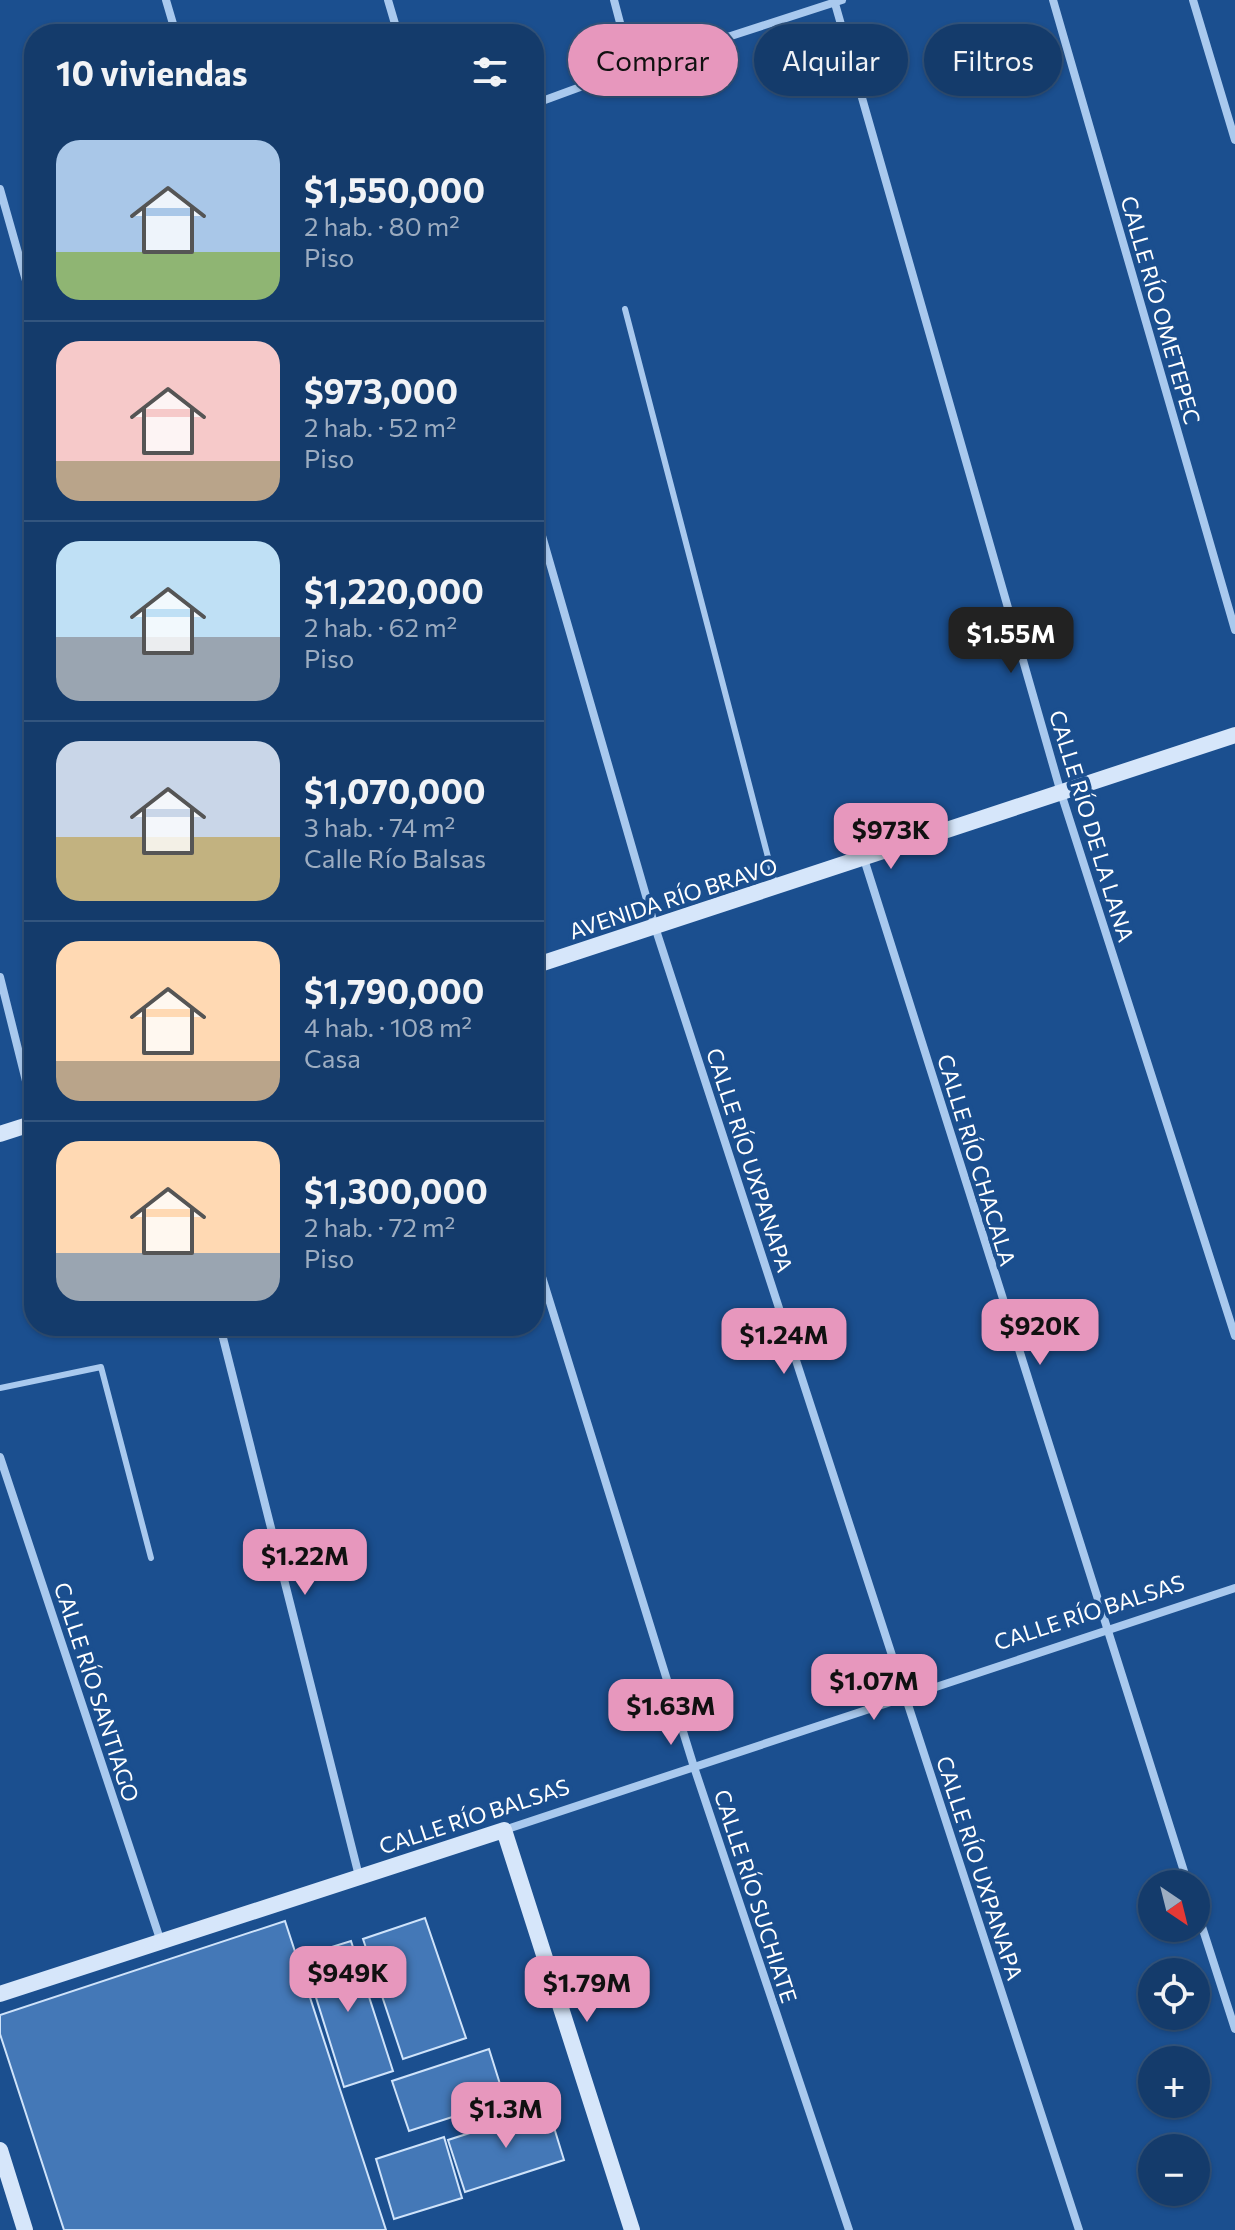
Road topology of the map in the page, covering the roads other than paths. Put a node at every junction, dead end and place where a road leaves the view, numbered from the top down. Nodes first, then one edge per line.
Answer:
1 (166, 0) edge
2 (388, 0) edge
3 (614, 0) edge
4 (1053, 0) edge
5 (1193, 0) edge
6 (837, 1) edge
7 (173, 24) edge
8 (395, 24) edge
9 (620, 24) edge
10 (738, 33) edge
11 (568, 92) edge
12 (544, 100) edge
13 (1235, 140) edge
14 (0, 189) edge
15 (22, 265) joint
16 (24, 272) edge
17 (625, 309) dead end
18 (544, 543) edge
19 (1235, 630) edge
20 (1235, 735) edge
21 (1061, 793) junction
22 (864, 859) junction
23 (776, 888) junction
24 (655, 927) junction
25 (544, 963) edge
26 (0, 977) edge
27 (24, 1073) edge
28 (24, 1126) edge
29 (0, 1134) edge
30 (544, 1283) edge
31 (223, 1336) edge
32 (1235, 1336) edge
33 (0, 1388) edge
34 (0, 1457) edge
35 (151, 1558) dead end
36 (1235, 1588) edge
37 (1106, 1629) junction
38 (904, 1694) junction
39 (694, 1767) junction
40 (504, 1830) junction
41 (1183, 1870) edge
42 (359, 1876) junction
43 (160, 1939) junction
44 (1207, 1942) edge
45 (0, 1994) edge
46 (1235, 2029) edge
47 (0, 2150) edge
48 (25, 2230) edge
49 (632, 2230) edge
50 (849, 2230) edge
51 (1079, 2230) edge

1 - 7 street
2 - 8 street
3 - 9 street
4 - 19 street, CALLE RÍO OMETEPEC
5 - 13 street
6 - 10 street
6 - 21 street, CALLE RÍO DE LA LANA
11 - 12 street
14 - 15 street
15 - 16 street
17 - 23 lane
18 - 24 street, CALLE RÍO UXPANAPA
20 - 21 main road, AVENIDA RÍO BRAVO
21 - 22 main road, AVENIDA RÍO BRAVO
21 - 32 street, CALLE RÍO DE LA LANA
22 - 23 main road, AVENIDA RÍO BRAVO
22 - 37 street, CALLE RÍO CHACALA
23 - 24 main road, AVENIDA RÍO BRAVO
24 - 25 main road, AVENIDA RÍO BRAVO
24 - 38 street, CALLE RÍO UXPANAPA
26 - 27 street
28 - 29 main road
30 - 39 street, CALLE RÍO SUCHIATE
31 - 42 street
33 - 35 lane
34 - 43 street, CALLE RÍO SANTIAGO
36 - 37 street, CALLE RÍO BALSAS
37 - 38 street, CALLE RÍO BALSAS
37 - 41 street, CALLE RÍO CHACALA
38 - 39 street, CALLE RÍO BALSAS
38 - 51 street, CALLE RÍO UXPANAPA
39 - 40 street, CALLE RÍO BALSAS
39 - 50 street, CALLE RÍO SUCHIATE
40 - 42 main road, CALLE RÍO BALSAS
40 - 49 main road
42 - 43 main road, CALLE RÍO BALSAS
43 - 45 main road, CALLE RÍO BALSAS
44 - 46 street
47 - 48 main road

